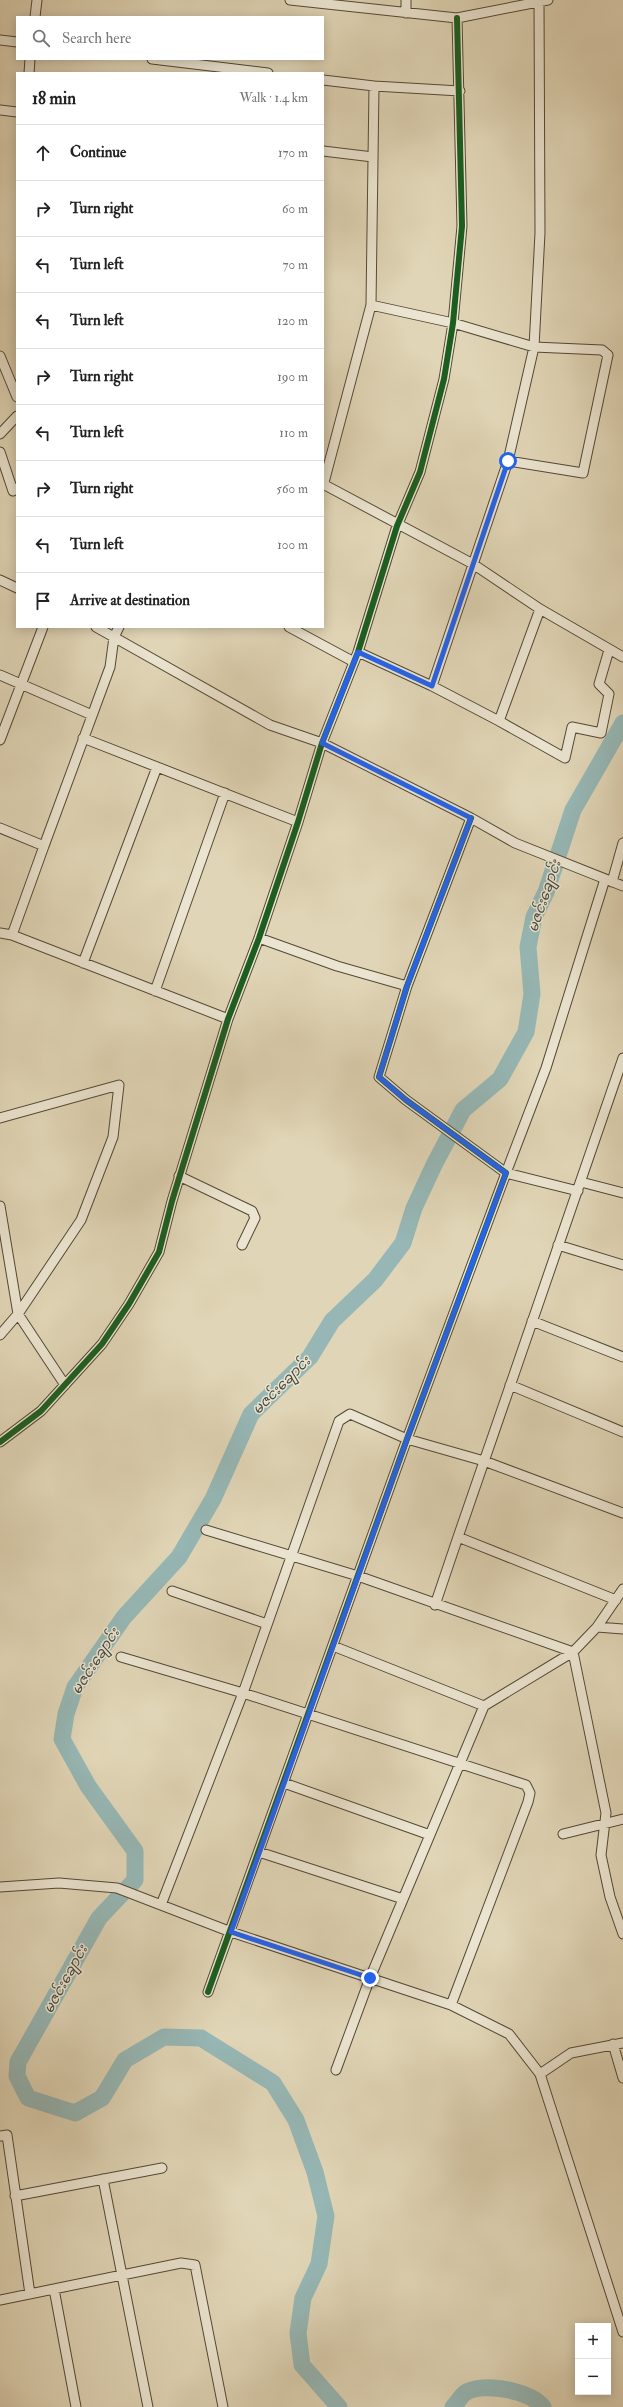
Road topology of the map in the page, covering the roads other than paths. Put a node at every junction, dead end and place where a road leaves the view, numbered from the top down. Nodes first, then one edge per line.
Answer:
1 (37, 0) edge
2 (290, 0) edge
3 (406, 0) edge
4 (301, 1) edge
5 (543, 1) edge
6 (406, 13) junction
7 (35, 16) edge
8 (457, 18) junction
9 (0, 40) edge
10 (16, 42) edge
11 (30, 60) edge
12 (160, 60) edge
13 (29, 72) edge
14 (260, 72) edge
15 (324, 80) edge
16 (374, 86) junction
17 (460, 91) junction
18 (0, 110) edge
19 (16, 112) edge
20 (324, 151) edge
21 (373, 157) junction
22 (371, 305) junction
23 (453, 323) junction
24 (534, 347) junction
25 (0, 356) edge
26 (16, 395) edge
27 (16, 417) edge
28 (0, 434) edge
29 (0, 452) edge
30 (508, 461) junction
31 (324, 481) edge
32 (324, 486) edge
33 (16, 489) edge
34 (398, 526) junction
35 (473, 564) junction
36 (0, 580) edge
37 (16, 588) edge
38 (540, 609) junction
39 (43, 628) edge
40 (98, 628) edge
41 (118, 628) edge
42 (291, 628) edge
43 (114, 637) junction
44 (358, 652) junction
45 (616, 654) edge
46 (354, 662) junction
47 (0, 675) edge
48 (21, 684) junction
49 (432, 686) junction
50 (92, 715) junction
51 (499, 721) junction
52 (83, 738) junction
53 (0, 740) edge
54 (322, 743) junction
55 (157, 767) junction
56 (225, 793) junction
57 (471, 818) junction
58 (298, 822) junction
59 (0, 828) edge
60 (623, 843) edge
61 (44, 846) junction
62 (608, 881) junction
63 (623, 886) edge
64 (0, 933) edge
65 (12, 935) junction
66 (258, 938) junction
67 (82, 963) junction
68 (407, 986) junction
69 (155, 991) junction
70 (228, 1019) junction
71 (623, 1058) edge
72 (0, 1118) edge
73 (506, 1173) junction
74 (179, 1176) junction
75 (581, 1182) junction
76 (578, 1191) junction
77 (623, 1193) edge
78 (0, 1206) edge
79 (242, 1244) dead end
80 (558, 1245) junction
81 (623, 1266) edge
82 (18, 1314) junction
83 (532, 1321) junction
84 (0, 1335) edge
85 (623, 1357) edge
86 (65, 1385) junction
87 (510, 1385) junction
88 (623, 1432) edge
89 (407, 1439) junction
90 (0, 1442) edge
91 (484, 1461) junction
92 (623, 1513) edge
93 (206, 1530) dead end
94 (458, 1537) junction
95 (291, 1556) junction
96 (358, 1576) junction
97 (623, 1589) edge
98 (172, 1592) dead end
99 (616, 1600) junction
100 (435, 1605) junction
101 (267, 1624) junction
102 (597, 1627) junction
103 (623, 1629) edge
104 (333, 1646) junction
105 (573, 1652) junction
106 (121, 1657) dead end
107 (243, 1693) junction
108 (484, 1706) junction
109 (309, 1714) junction
110 (459, 1764) junction
111 (284, 1783) junction
112 (623, 1819) edge
113 (605, 1822) junction
114 (563, 1834) dead end
115 (430, 1835) junction
116 (259, 1852) junction
117 (0, 1887) edge
118 (403, 1899) junction
119 (159, 1905) junction
120 (231, 1932) junction
121 (623, 1934) edge
122 (370, 1978) junction
123 (208, 1992) dead end
124 (451, 2005) junction
125 (623, 2043) edge
126 (613, 2044) junction
127 (336, 2070) dead end
128 (540, 2074) junction
129 (623, 2078) edge
130 (0, 2136) edge
131 (162, 2168) dead end
132 (103, 2179) junction
133 (16, 2196) junction
134 (123, 2274) junction
135 (54, 2289) junction
136 (30, 2294) junction
137 (0, 2300) edge
138 (623, 2332) edge
139 (76, 2407) edge
140 (148, 2407) edge
141 (223, 2407) edge

1 - 7 street
2 - 4 street
3 - 6 street
4 - 6 street
5 - 8 street
5 - 24 street
6 - 8 street
8 - 17 street
9 - 10 street
11 - 13 street
12 - 14 street
15 - 16 street
16 - 17 street
16 - 21 street
17 - 23 street
18 - 19 street
20 - 21 street
21 - 22 street
22 - 23 street
22 - 31 street
23 - 24 street
23 - 34 street
24 - 30 street
24 - 30 street
25 - 26 street
27 - 28 street
29 - 33 street
30 - 35 street
32 - 34 street
34 - 35 street
34 - 44 street
35 - 38 street
35 - 49 street
36 - 37 street
38 - 45 street
38 - 51 street
39 - 48 street
40 - 43 street
41 - 43 street
42 - 46 street
43 - 50 street
43 - 54 street
44 - 46 street
44 - 49 street
45 - 51 street
46 - 54 street
47 - 48 street
48 - 50 street
48 - 53 street
49 - 51 street
50 - 52 street
52 - 55 street
52 - 61 street
54 - 57 street
54 - 58 street
55 - 56 street
55 - 67 street
56 - 58 street
56 - 69 street
57 - 62 street
57 - 68 street
58 - 66 street
59 - 61 street
60 - 62 street
61 - 65 street
62 - 63 street
62 - 73 street
64 - 65 street
65 - 67 street
66 - 68 street
66 - 70 street
67 - 69 street
68 - 73 street
69 - 70 street
70 - 74 street
71 - 75 street
72 - 82 street
73 - 76 street
73 - 89 street
74 - 79 street
74 - 86 street
75 - 76 street
75 - 77 street
76 - 80 street
78 - 82 street
80 - 81 street
80 - 83 street
82 - 84 street
82 - 86 street
83 - 85 street
83 - 87 street
86 - 90 street
87 - 88 street
87 - 91 street
89 - 91 street
89 - 95 street
89 - 96 street
91 - 92 street
91 - 94 street
93 - 95 street
94 - 99 street
94 - 100 street
95 - 96 street
95 - 101 street
96 - 100 street
96 - 104 street
97 - 99 street
98 - 101 street
99 - 102 street
100 - 105 street
101 - 107 street
102 - 103 street
102 - 105 street
104 - 108 street
104 - 109 street
105 - 108 street
105 - 113 street
106 - 107 street
107 - 109 street
107 - 119 street
108 - 110 street
109 - 110 street
109 - 111 street
110 - 115 street
110 - 124 street
111 - 115 street
111 - 116 street
112 - 113 street
113 - 114 street
113 - 121 street
115 - 118 street
116 - 118 street
116 - 120 street
117 - 119 street
118 - 122 street
119 - 120 street
120 - 122 street
120 - 123 street
122 - 124 street
122 - 127 street
124 - 128 street
125 - 126 street
126 - 128 street
126 - 129 street
128 - 138 street
130 - 133 street
131 - 132 street
132 - 133 street
132 - 134 street
133 - 136 street
134 - 135 street
134 - 140 street
134 - 141 street
135 - 136 street
135 - 139 street
136 - 137 street

